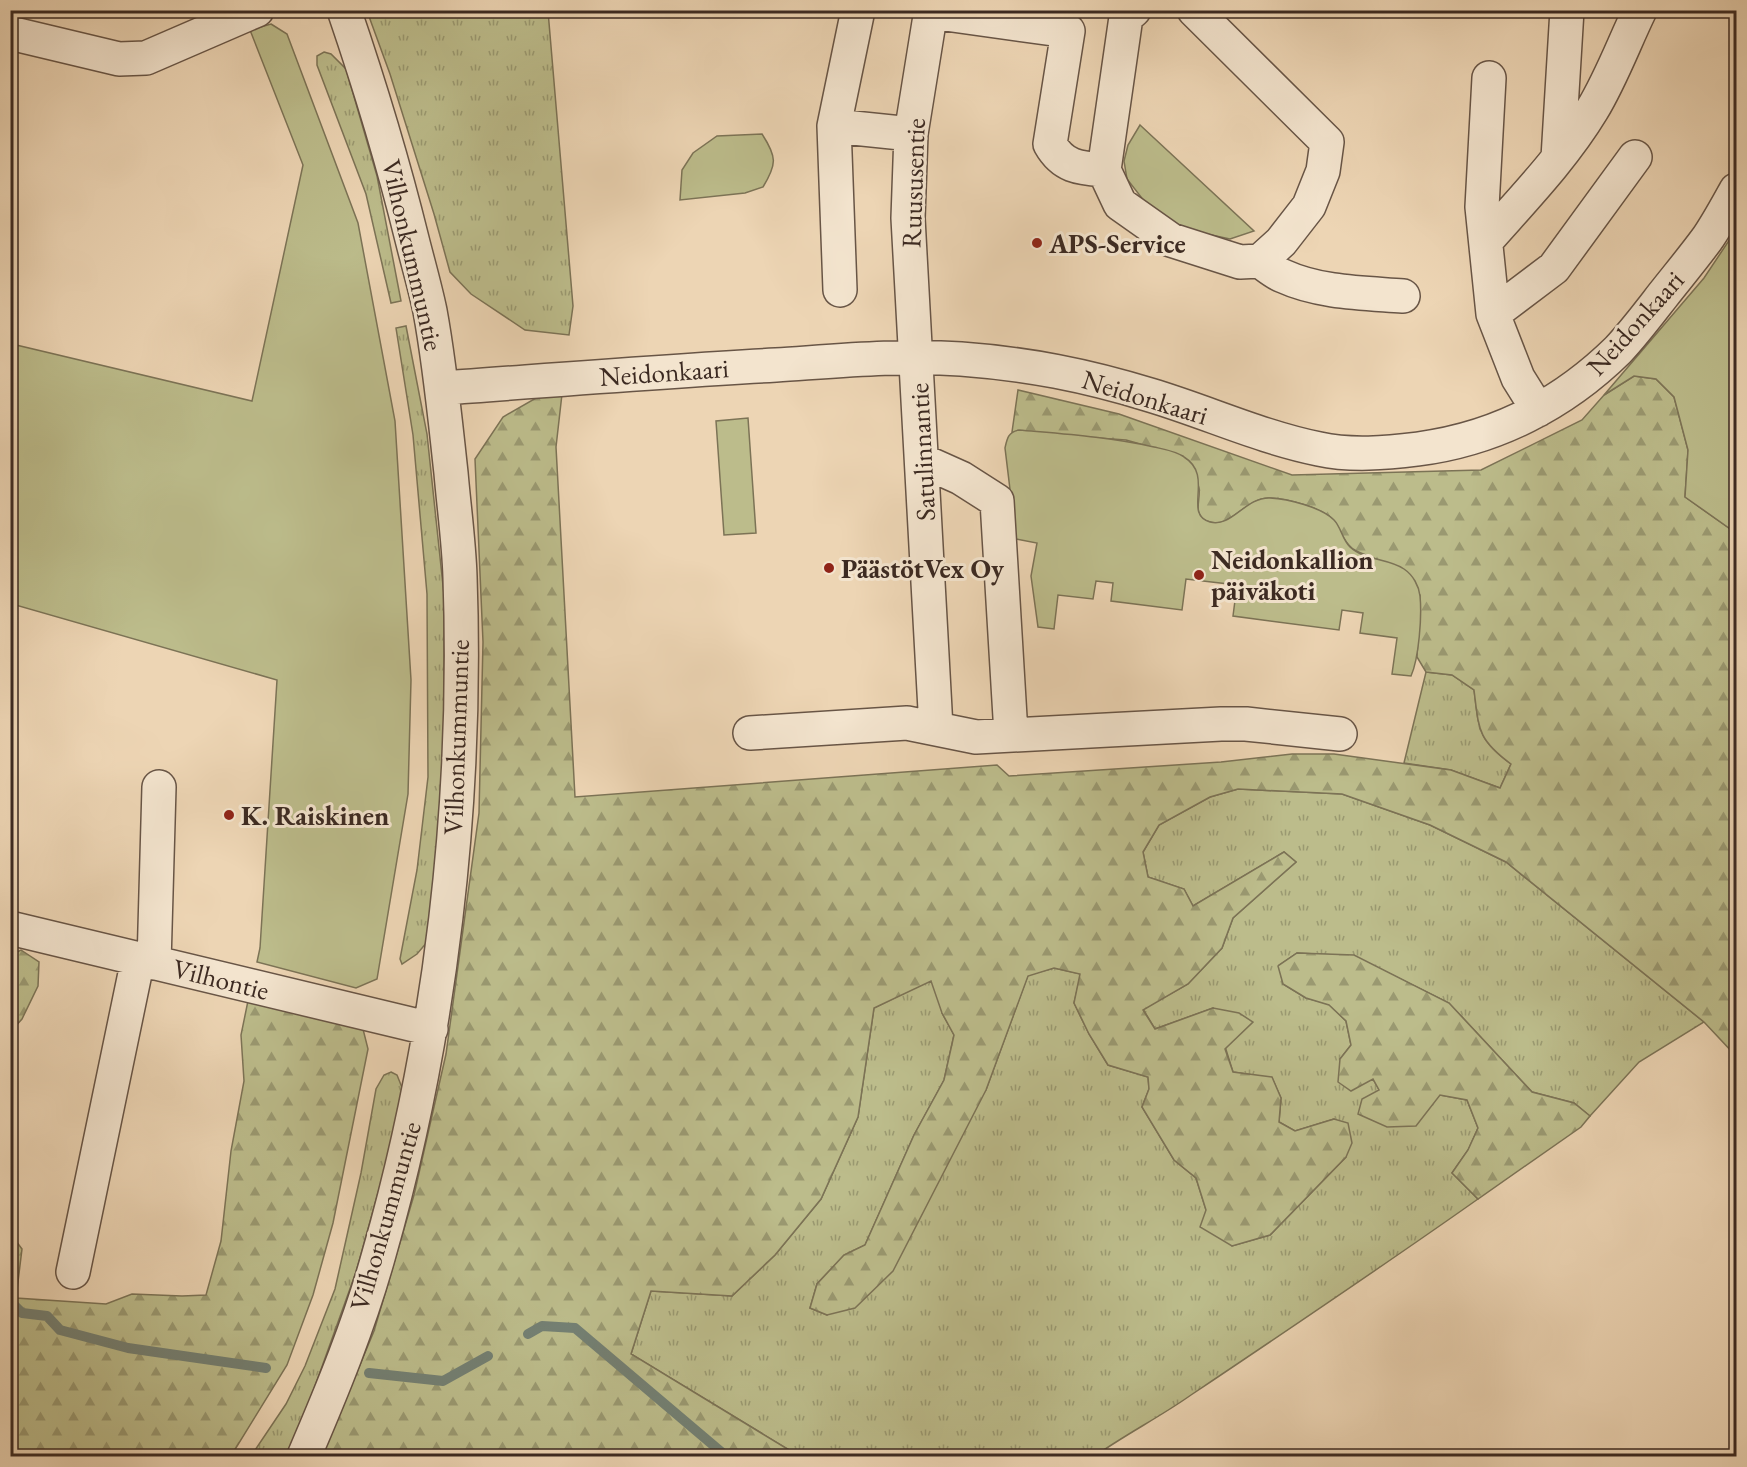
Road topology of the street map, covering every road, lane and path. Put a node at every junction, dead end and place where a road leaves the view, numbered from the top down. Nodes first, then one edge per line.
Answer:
1 (257, 10) edge
2 (344, 10) edge
3 (858, 10) edge
4 (1134, 10) edge
5 (1194, 10) edge
6 (1567, 10) edge
7 (1640, 10) edge
8 (931, 11) edge
9 (1069, 21) edge
10 (10, 33) edge
11 (1489, 78) dead end
12 (834, 126) junction
13 (911, 134) junction
14 (1635, 157) dead end
15 (1558, 159) junction
16 (1104, 170) junction
17 (1737, 190) edge
18 (1485, 241) junction
19 (1260, 261) junction
20 (840, 290) dead end
21 (1403, 296) dead end
22 (1493, 314) junction
23 (916, 357) junction
24 (443, 388) junction
25 (1538, 410) junction
26 (923, 461) junction
27 (936, 728) junction
28 (750, 733) dead end
29 (1011, 734) junction
30 (1340, 734) dead end
31 (159, 787) dead end
32 (10, 928) edge
33 (146, 961) junction
34 (431, 1029) junction
35 (73, 1272) dead end
36 (304, 1456) edge

1 - 10 street
2 - 24 street, Vilhonkummuntie
3 - 12 street
4 - 16 street
5 - 19 street
6 - 15 street
7 - 15 street
8 - 9 street
8 - 13 street, Ruususentie
9 - 16 street
11 - 18 street
12 - 13 street
12 - 20 street
13 - 23 street, Ruususentie
14 - 22 street
15 - 18 street
16 - 19 street
17 - 25 street, Neidonkaari
18 - 22 street
19 - 21 street
22 - 25 street
23 - 24 street, Neidonkaari
23 - 25 street, Neidonkaari
23 - 26 street, Satulinnantie
24 - 34 street, Vilhonkummuntie
26 - 27 street, Satulinnantie
26 - 29 street
27 - 28 street
27 - 29 street
29 - 30 street
31 - 33 street
32 - 33 street, Vilhontie
33 - 34 street, Vilhontie
33 - 35 street
34 - 36 street, Vilhonkummuntie

